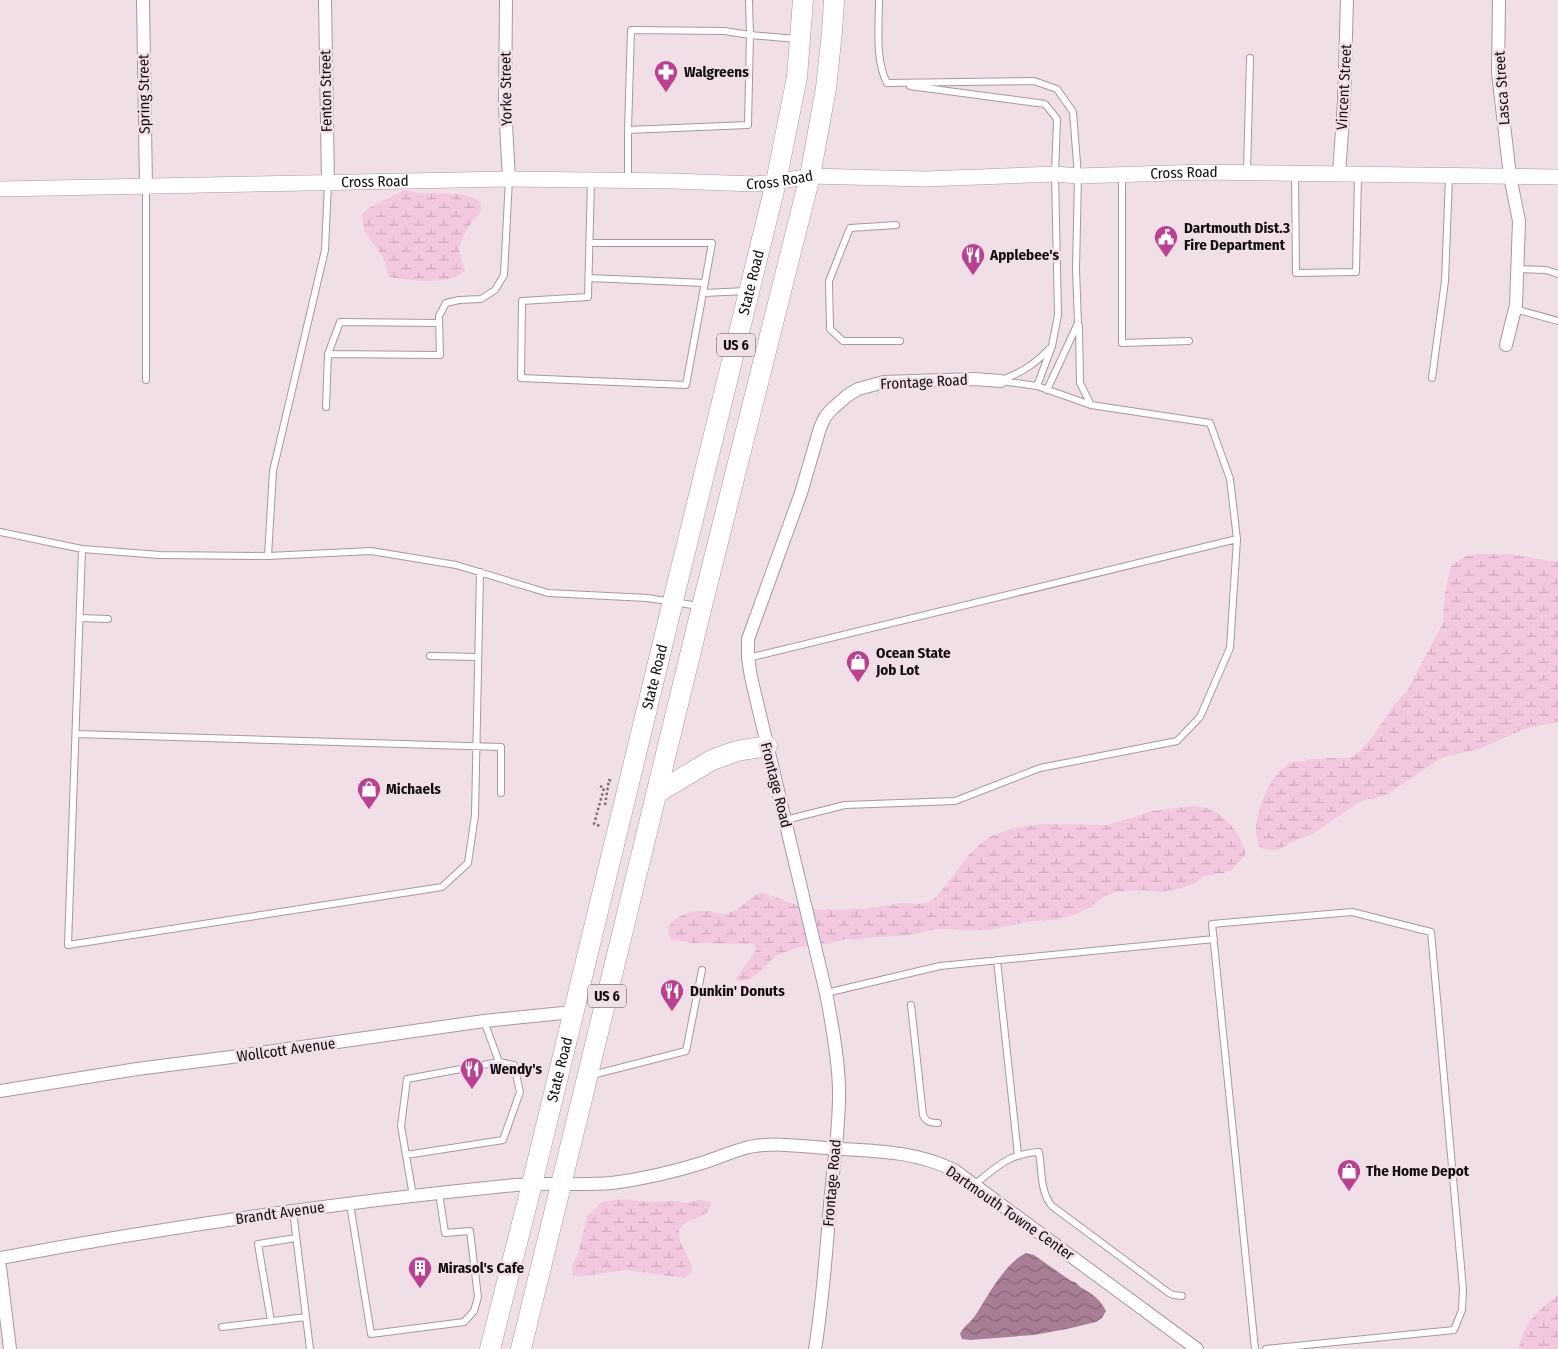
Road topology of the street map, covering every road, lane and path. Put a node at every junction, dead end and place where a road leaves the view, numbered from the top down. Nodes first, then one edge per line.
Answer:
1 (143, 0) edge
2 (325, 0) edge
3 (506, 0) edge
4 (749, 0) edge
5 (803, 0) edge
6 (834, 0) edge
7 (878, 0) edge
8 (1347, 0) edge
9 (1499, 0) edge
10 (750, 35) junction
11 (800, 40) junction
12 (1250, 58) dead end
13 (887, 83) junction
14 (628, 130) junction
15 (1247, 173) junction
16 (1055, 174) junction
17 (1296, 174) junction
18 (1339, 174) junction
19 (1358, 174) junction
20 (1122, 175) junction
21 (1449, 175) junction
22 (810, 176) junction
23 (1078, 176) junction
24 (1510, 176) junction
25 (1558, 177) edge
26 (509, 179) junction
27 (591, 180) junction
28 (628, 180) junction
29 (776, 182) junction
30 (328, 183) junction
31 (146, 187) junction
32 (0, 189) edge
33 (896, 224) dead end
34 (590, 243) junction
35 (1517, 269) junction
36 (1558, 274) edge
37 (589, 278) junction
38 (705, 283) junction
39 (749, 291) junction
40 (703, 293) junction
41 (1515, 309) junction
42 (1558, 321) edge
43 (439, 322) junction
44 (1078, 323) junction
45 (1189, 341) dead end
46 (900, 342) dead end
47 (1506, 345) dead end
48 (1052, 346) junction
49 (328, 354) junction
50 (1432, 378) dead end
51 (146, 380) dead end
52 (1000, 381) junction
53 (1037, 386) junction
54 (1047, 390) junction
55 (1091, 405) junction
56 (326, 407) dead end
57 (0, 532) edge
58 (1237, 539) junction
59 (82, 549) junction
60 (268, 556) junction
61 (480, 572) junction
62 (673, 601) junction
63 (702, 606) junction
64 (80, 618) junction
65 (108, 619) dead end
66 (430, 656) dead end
67 (478, 657) junction
68 (748, 658) junction
69 (76, 734) junction
70 (476, 746) junction
71 (767, 746) junction
72 (615, 782) dead end
73 (600, 786) dead end
74 (657, 793) junction
75 (501, 794) dead end
76 (604, 806) dead end
77 (785, 820) junction
78 (602, 824) dead end
79 (1214, 939) junction
80 (997, 960) junction
81 (702, 970) dead end
82 (826, 993) junction
83 (911, 1005) dead end
84 (573, 1012) junction
85 (484, 1021) junction
86 (499, 1062) junction
87 (588, 1076) junction
88 (0, 1091) edge
89 (938, 1123) dead end
90 (835, 1148) junction
91 (406, 1155) junction
92 (1018, 1155) junction
93 (532, 1184) junction
94 (562, 1184) junction
95 (975, 1184) junction
96 (439, 1193) junction
97 (413, 1196) junction
98 (350, 1204) junction
99 (293, 1211) junction
100 (296, 1238) junction
101 (0, 1258) edge
102 (0, 1267) edge
103 (1182, 1296) dead end
104 (306, 1317) junction
105 (271, 1321) junction
106 (222, 1327) dead end
107 (10, 1349) edge
108 (310, 1349) edge
109 (490, 1349) edge
110 (521, 1349) edge
111 (815, 1349) edge
112 (1197, 1349) edge
113 (1255, 1349) edge
114 (1266, 1349) edge

1 - 31 street, Spring Street
2 - 30 street, Fenton Street
3 - 26 street, Yorke Street
4 - 10 lane
5 - 11 main road, State Road / US 6
6 - 22 main road, State Road / US 6
7 - 13 lane
8 - 18 street, Vincent Street
9 - 24 street, Lasca Street
10 - 11 lane
10 - 14 lane
10 - 14 lane
11 - 29 main road, State Road / US 6
12 - 15 lane
13 - 16 lane
13 - 23 lane
14 - 28 lane
15 - 17 street, Cross Road
15 - 20 street, Cross Road
16 - 22 street, Cross Road
16 - 23 street, Cross Road
16 - 48 lane
17 - 18 street, Cross Road
17 - 19 lane
18 - 19 street, Cross Road
19 - 21 street, Cross Road
20 - 23 street, Cross Road
20 - 45 lane
21 - 24 street, Cross Road
21 - 50 lane
22 - 29 street, Cross Road
22 - 63 main road, State Road / US 6
23 - 44 lane
24 - 25 street, Cross Road
24 - 35 street, Lasca Street
26 - 27 street, Cross Road
26 - 30 street, Cross Road
26 - 43 lane
27 - 28 street, Cross Road
27 - 34 lane
28 - 29 street, Cross Road
29 - 39 main road, State Road / US 6
30 - 31 street, Cross Road
30 - 60 lane
31 - 32 street, Cross Road
31 - 51 lane
33 - 46 lane
34 - 37 lane
34 - 38 lane
35 - 36 lane
35 - 41 street, Lasca Street
37 - 38 lane
37 - 40 lane
38 - 40 lane
39 - 40 lane
39 - 62 main road, State Road / US 6
41 - 42 lane
41 - 47 street, Lasca Street
43 - 49 lane
43 - 49 lane
44 - 54 lane
44 - 55 lane
48 - 52 lane
48 - 53 lane
49 - 56 lane
52 - 53 lane
52 - 68 street, Frontage Road
53 - 54 lane
54 - 55 lane
55 - 58 lane
57 - 59 lane
58 - 68 lane
58 - 77 lane
59 - 60 lane
59 - 64 lane
60 - 61 lane
61 - 62 lane
61 - 67 lane
62 - 63 lane
62 - 84 main road, State Road / US 6
63 - 74 main road, State Road / US 6
64 - 65 lane
64 - 69 lane
66 - 67 lane
67 - 70 lane
68 - 71 street, Frontage Road
69 - 70 lane
69 - 70 lane
70 - 75 lane
71 - 74 main road
71 - 77 street, Frontage Road
72 - 76 path
73 - 78 path
74 - 87 main road, State Road / US 6
77 - 82 street, Frontage Road
79 - 80 lane
79 - 113 lane
79 - 114 lane
80 - 82 lane
80 - 92 lane
81 - 87 lane
82 - 90 street, Frontage Road
83 - 89 lane
84 - 85 street, Wollcott Avenue
84 - 93 main road, State Road / US 6
85 - 86 lane
85 - 88 street, Wollcott Avenue
86 - 91 lane
86 - 91 lane
87 - 94 main road, State Road / US 6
90 - 94 street, Dartmouth Towne Center
90 - 95 street, Dartmouth Towne Center
90 - 111 street, Frontage Road
91 - 97 lane
92 - 95 lane
92 - 103 lane
93 - 94 street, Brandt Avenue
93 - 96 street, Brandt Avenue
93 - 109 main road, State Road / US 6
94 - 110 main road, State Road / US 6
95 - 112 street, Dartmouth Towne Center
96 - 97 street, Brandt Avenue
96 - 98 lane
97 - 98 street, Brandt Avenue
98 - 99 street, Brandt Avenue
99 - 100 lane
99 - 101 street, Brandt Avenue
100 - 104 lane
100 - 105 lane
102 - 107 street
104 - 105 lane
104 - 108 lane
105 - 106 lane

